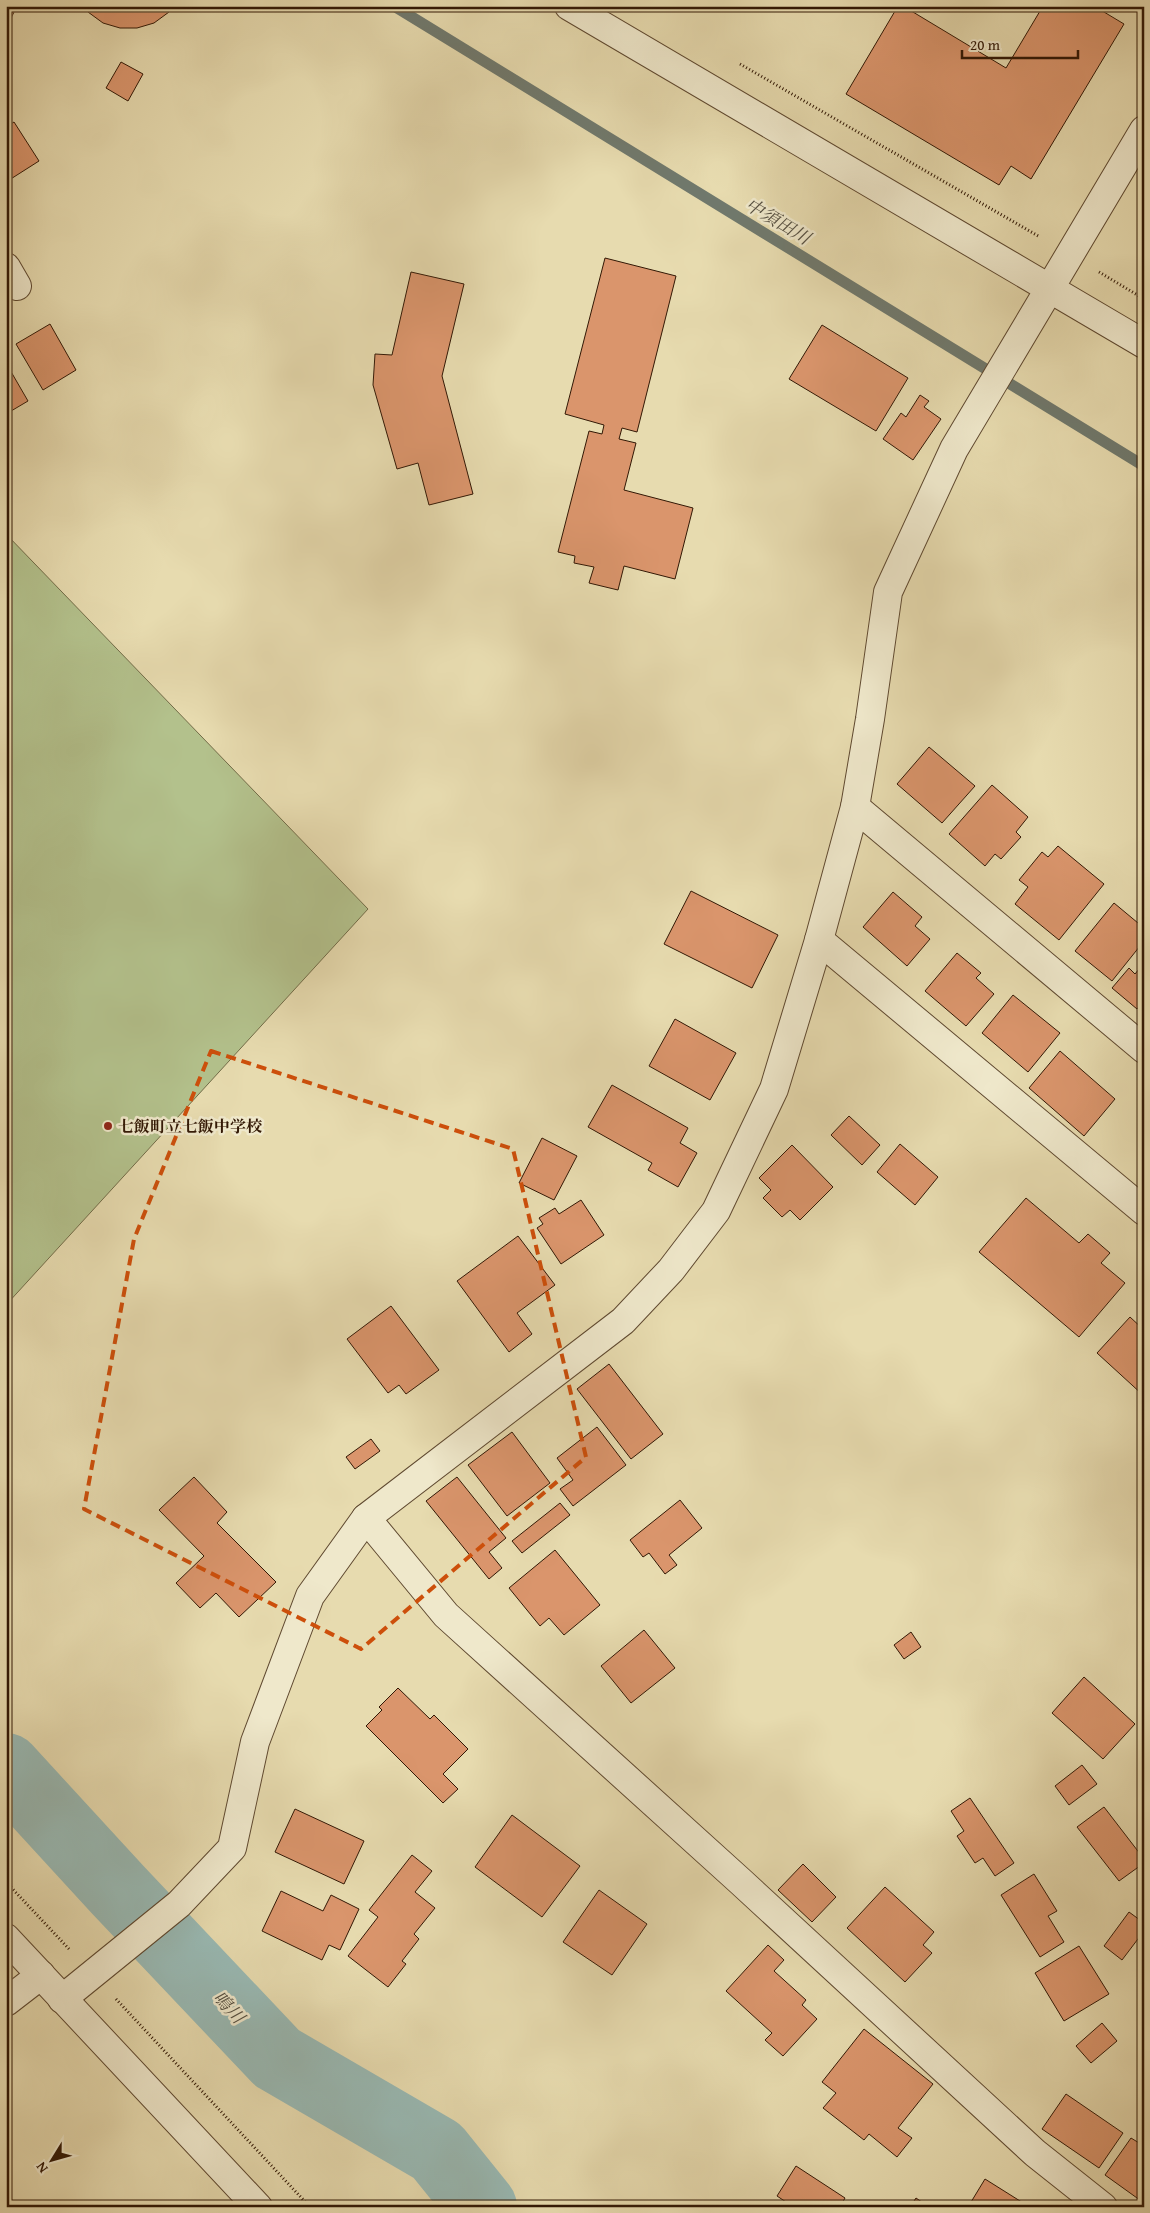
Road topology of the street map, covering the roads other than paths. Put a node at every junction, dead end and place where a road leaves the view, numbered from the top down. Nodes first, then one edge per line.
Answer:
1 (569, 6) edge
2 (1144, 130) edge
3 (1050, 288) junction
4 (1144, 344) edge
5 (855, 807) junction
6 (819, 940) junction
7 (1144, 1049) edge
8 (1141, 1205) edge
9 (366, 1518) junction
10 (6, 1938) edge
11 (41, 1975) junction
12 (62, 1999) junction
13 (6, 2002) edge
14 (258, 2207) edge
15 (1103, 2207) edge

1 - 3 street
2 - 3 street
3 - 4 street
3 - 5 street
5 - 6 street
5 - 7 street
6 - 8 street
6 - 9 street
9 - 12 street
9 - 15 street
10 - 11 street
11 - 12 street
11 - 13 street
12 - 14 street

